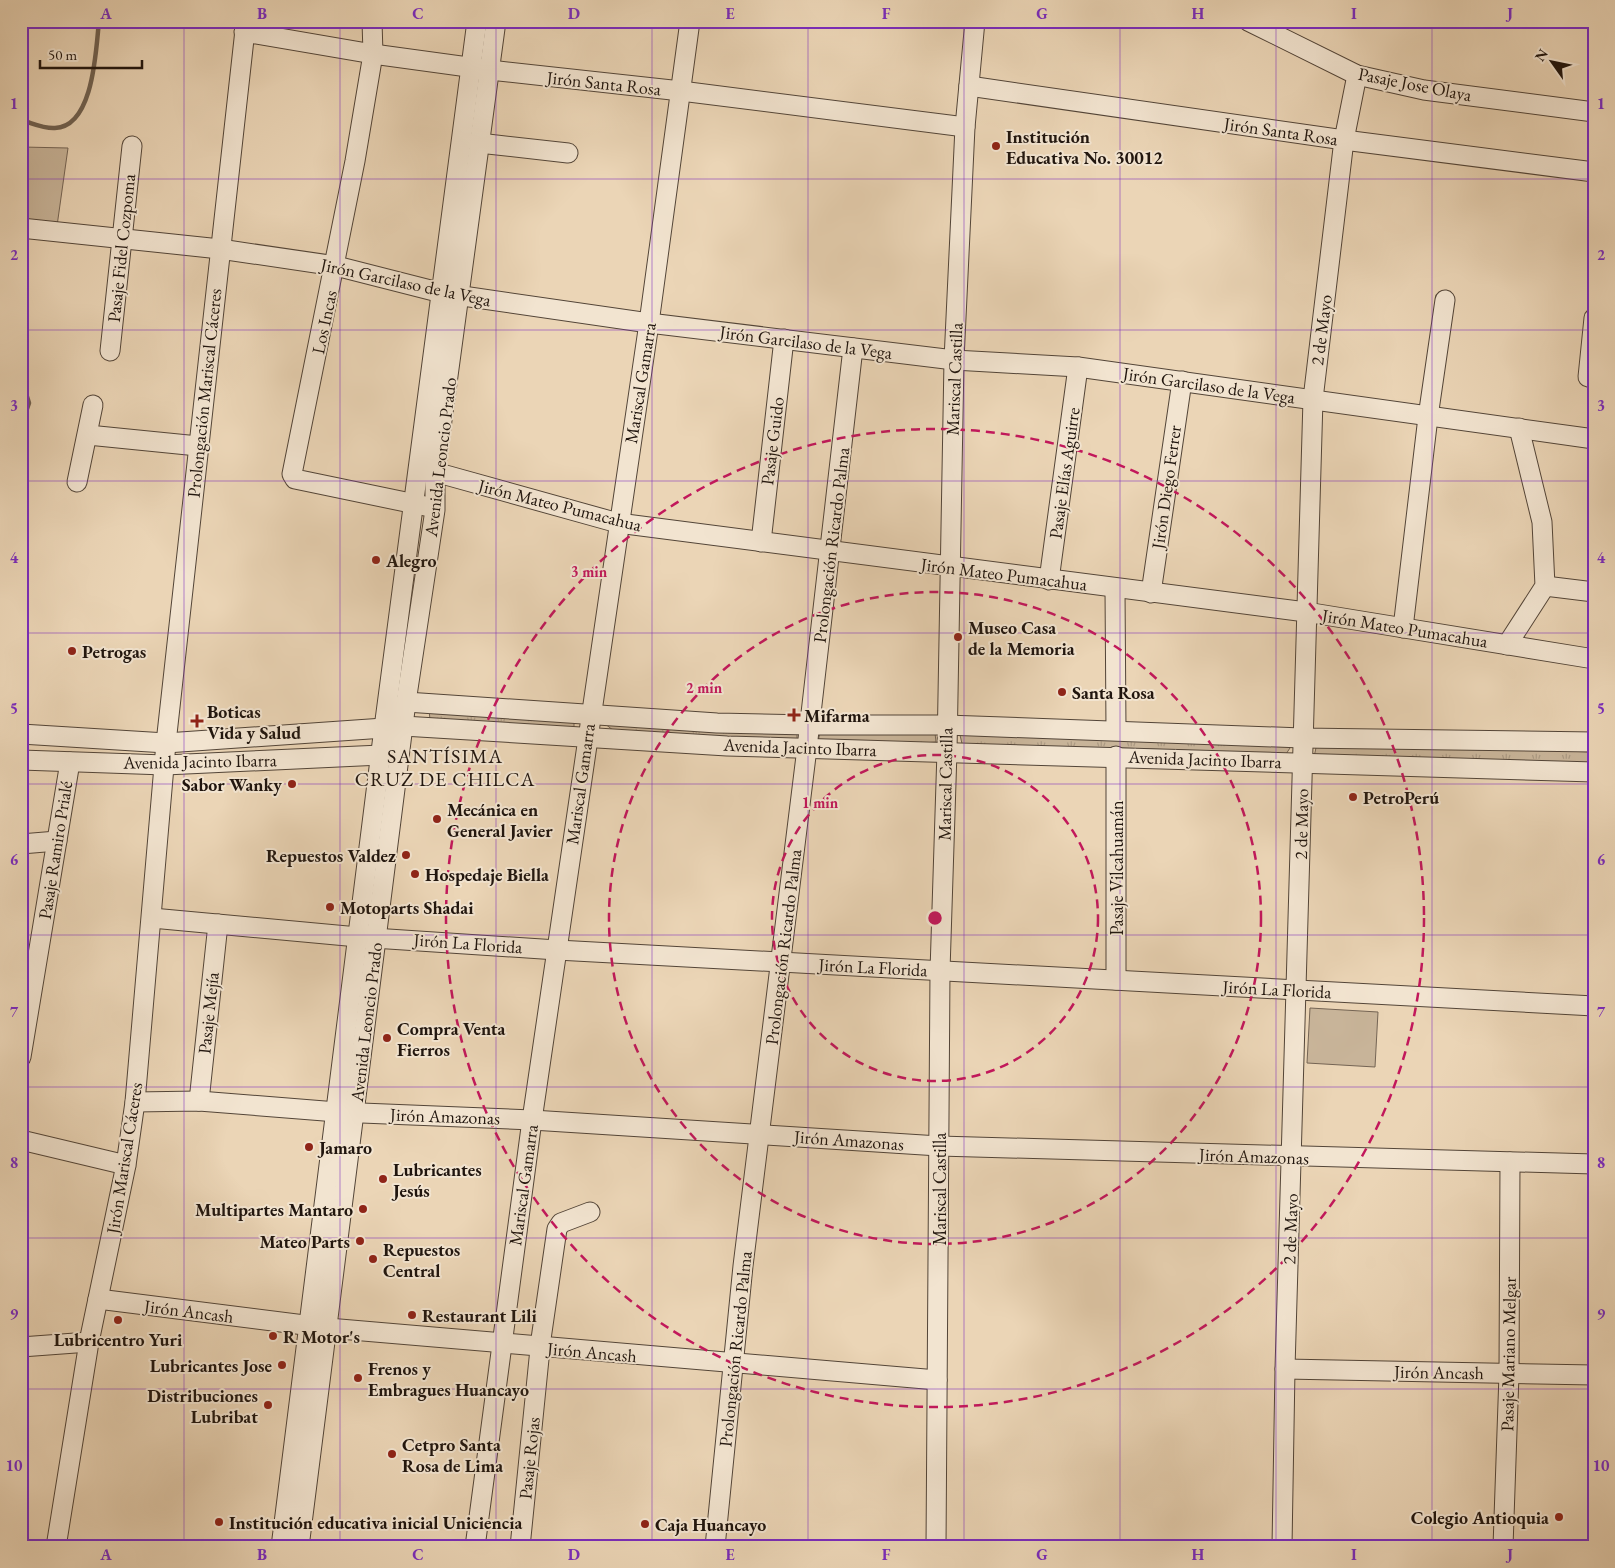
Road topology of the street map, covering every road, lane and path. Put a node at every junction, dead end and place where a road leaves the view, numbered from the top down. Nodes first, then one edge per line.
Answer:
1 (372, 21) edge
2 (477, 21) edge
3 (496, 21) edge
4 (690, 21) edge
5 (975, 21) edge
6 (1248, 21) edge
7 (245, 27) edge
8 (373, 54) junction
9 (471, 68) junction
10 (490, 70) junction
11 (1357, 75) junction
12 (969, 86) junction
13 (680, 91) junction
14 (1594, 112) edge
15 (964, 127) junction
16 (1344, 140) junction
17 (479, 142) junction
18 (132, 146) dead end
19 (568, 153) dead end
20 (1594, 172) edge
21 (21, 228) edge
22 (122, 239) junction
23 (220, 249) junction
24 (336, 266) junction
25 (442, 293) junction
26 (460, 296) junction
27 (1445, 300) dead end
28 (1594, 318) edge
29 (649, 323) junction
30 (784, 339) junction
31 (853, 348) junction
32 (110, 351) dead end
33 (954, 360) junction
34 (1078, 367) junction
35 (1588, 377) dead end
36 (1182, 381) junction
37 (1312, 399) junction
38 (93, 405) dead end
39 (1428, 417) junction
40 (1519, 428) junction
41 (88, 435) junction
42 (1594, 439) edge
43 (198, 446) junction
44 (427, 470) junction
45 (77, 482) dead end
46 (414, 502) junction
47 (435, 510) junction
48 (618, 523) junction
49 (761, 542) junction
50 (830, 551) junction
51 (950, 568) junction
52 (1049, 580) junction
53 (1545, 586) junction
54 (1115, 589) junction
55 (1594, 592) edge
56 (1151, 593) junction
57 (1306, 612) junction
58 (1403, 628) junction
59 (1507, 645) junction
60 (1594, 659) edge
61 (406, 702) junction
62 (590, 715) junction
63 (946, 724) junction
64 (810, 725) junction
65 (403, 726) junction
66 (384, 728) junction
67 (1116, 730) junction
68 (21, 734) edge
69 (587, 738) junction
70 (1302, 738) junction
71 (1420, 740) junction
72 (166, 742) junction
73 (1594, 742) edge
74 (807, 748) junction
75 (947, 751) junction
76 (381, 755) junction
77 (1116, 756) junction
78 (21, 760) edge
79 (70, 762) junction
80 (1301, 762) junction
81 (165, 765) junction
82 (1417, 768) junction
83 (1594, 772) edge
84 (57, 841) junction
85 (21, 844) edge
86 (152, 918) junction
87 (218, 924) junction
88 (358, 937) junction
89 (376, 937) junction
90 (557, 950) junction
91 (781, 962) junction
92 (940, 971) junction
93 (1116, 980) junction
94 (1296, 990) junction
95 (1594, 1006) edge
96 (21, 1057) edge
97 (199, 1101) junction
98 (135, 1102) junction
99 (346, 1112) junction
100 (532, 1120) junction
101 (760, 1134) junction
102 (21, 1140) edge
103 (939, 1146) junction
104 (1292, 1157) junction
105 (1510, 1162) junction
106 (1594, 1164) edge
107 (126, 1165) junction
108 (590, 1212) dead end
109 (98, 1299) junction
110 (319, 1327) junction
111 (89, 1342) junction
112 (500, 1344) junction
113 (21, 1347) edge
114 (540, 1348) junction
115 (734, 1364) junction
116 (1285, 1369) junction
117 (1509, 1374) junction
118 (1594, 1376) edge
119 (937, 1380) junction
120 (56, 1547) edge
121 (281, 1547) edge
122 (299, 1547) edge
123 (475, 1547) edge
124 (520, 1547) edge
125 (715, 1547) edge
126 (936, 1547) edge
127 (1282, 1547) edge
128 (1503, 1547) edge

1 - 8 street, Los Incas
2 - 9 street, Avenida Leoncio Prado
3 - 10 street, Avenida Leoncio Prado
4 - 13 street, Mariscal Gamarra
5 - 12 street, Mariscal Castilla
6 - 11 street, Pasaje Jose Olaya
7 - 8 street, Jirón Santa Rosa
7 - 23 street, Prolongación Mariscal Cáceres
8 - 9 street, Jirón Santa Rosa
8 - 24 street, Los Incas
9 - 10 street, Jirón Santa Rosa
9 - 25 street, Avenida Leoncio Prado
10 - 13 street, Jirón Santa Rosa
10 - 17 street, Avenida Leoncio Prado
11 - 14 street, Pasaje Jose Olaya
11 - 16 street, 2 de Mayo
12 - 15 street, Mariscal Castilla
12 - 16 street, Jirón Santa Rosa
13 - 15 street, Jirón Santa Rosa
13 - 29 street, Mariscal Gamarra
15 - 33 street, Mariscal Castilla
16 - 20 street, Jirón Santa Rosa
16 - 37 street, 2 de Mayo
17 - 19 street
17 - 26 street, Avenida Leoncio Prado
18 - 22 street, Pasaje Fidel Cozpoma
21 - 22 street, Jirón Garcilaso de la Vega
22 - 23 street, Jirón Garcilaso de la Vega
22 - 32 street, Pasaje Fidel Cozpoma
23 - 24 street, Jirón Garcilaso de la Vega
23 - 43 street, Prolongación Mariscal Cáceres
24 - 25 street, Jirón Garcilaso de la Vega
24 - 46 street, Los Incas
25 - 26 street, Jirón Garcilaso de la Vega
25 - 44 street, Avenida Leoncio Prado
26 - 29 street, Jirón Garcilaso de la Vega
26 - 44 street, Avenida Leoncio Prado
27 - 39 street
28 - 35 street
29 - 30 street, Jirón Garcilaso de la Vega
29 - 48 street, Mariscal Gamarra
30 - 31 street, Jirón Garcilaso de la Vega
30 - 49 street, Pasaje Guido
31 - 33 street, Jirón Garcilaso de la Vega
31 - 50 street, Prolongación Ricardo Palma
33 - 34 street, Jirón Garcilaso de la Vega
33 - 51 street, Mariscal Castilla
34 - 36 street, Jirón Garcilaso de la Vega
34 - 52 street, Pasaje Elías Aguirre
36 - 37 street, Jirón Garcilaso de la Vega
36 - 56 street, Jirón Diego Ferrer
37 - 39 street, Jirón Garcilaso de la Vega
37 - 57 street, 2 de Mayo
38 - 41 street
39 - 40 street, Jirón Garcilaso de la Vega
39 - 58 street
40 - 42 street, Jirón Garcilaso de la Vega
40 - 53 street
41 - 43 street
41 - 45 street
43 - 72 street, Prolongación Mariscal Cáceres
44 - 46 street, Avenida Leoncio Prado
44 - 47 street, Avenida Leoncio Prado
44 - 48 street, Jirón Mateo Pumacahua
46 - 47 street, Los Incas
46 - 66 street, Avenida Leoncio Prado
47 - 61 street, Avenida Leoncio Prado
48 - 49 street, Jirón Mateo Pumacahua
48 - 62 street, Mariscal Gamarra
49 - 50 street, Jirón Mateo Pumacahua
50 - 51 street, Jirón Mateo Pumacahua
50 - 64 street, Prolongación Ricardo Palma
51 - 52 street, Jirón Mateo Pumacahua
51 - 63 street, Mariscal Castilla
52 - 54 street, Jirón Mateo Pumacahua
53 - 55 street
53 - 59 street
54 - 56 street, Jirón Mateo Pumacahua
54 - 67 street
56 - 57 street, Jirón Mateo Pumacahua
57 - 58 street, Jirón Mateo Pumacahua
57 - 70 street, 2 de Mayo
58 - 59 street, Jirón Mateo Pumacahua
59 - 60 street, Jirón Mateo Pumacahua
61 - 62 street, Avenida Jacinto Ibarra
61 - 65 street, Avenida Leoncio Prado
61 - 66 street
62 - 64 street, Avenida Jacinto Ibarra
62 - 69 street, Mariscal Gamarra
63 - 64 street, Avenida Jacinto Ibarra
63 - 67 street, Avenida Jacinto Ibarra
63 - 75 street, Mariscal Castilla
64 - 74 street, Prolongación Ricardo Palma
65 - 69 street, Avenida Jacinto Ibarra
65 - 76 street
65 - 89 street, Avenida Leoncio Prado
66 - 72 street, Avenida Jacinto Ibarra
66 - 76 street, Avenida Leoncio Prado
67 - 70 street, Avenida Jacinto Ibarra
68 - 72 street, Avenida Jacinto Ibarra
69 - 74 street, Avenida Jacinto Ibarra
69 - 90 street, Mariscal Gamarra
70 - 71 street, Avenida Jacinto Ibarra
70 - 80 street, 2 de Mayo
71 - 73 street, Avenida Jacinto Ibarra
71 - 82 street
72 - 81 street, Prolongación Mariscal Cáceres
74 - 75 street, Avenida Jacinto Ibarra
74 - 91 street, Prolongación Ricardo Palma
75 - 77 street, Avenida Jacinto Ibarra
75 - 92 street, Mariscal Castilla
76 - 81 street, Avenida Jacinto Ibarra
76 - 88 street, Avenida Leoncio Prado
77 - 80 street, Avenida Jacinto Ibarra
77 - 93 street, Pasaje Vilcahuamán
78 - 79 street, Avenida Jacinto Ibarra
79 - 81 street, Avenida Jacinto Ibarra
79 - 84 street, Pasaje Ramiro Prialé
80 - 82 street, Avenida Jacinto Ibarra
80 - 94 street, 2 de Mayo
81 - 86 street, Jirón Mariscal Cáceres
82 - 83 street, Avenida Jacinto Ibarra
84 - 85 street
84 - 96 street, Pasaje Ramiro Prialé
86 - 87 street, Jirón La Florida
86 - 98 street, Jirón Mariscal Cáceres
87 - 88 street, Jirón La Florida
87 - 97 street, Pasaje Mejía
88 - 89 street, Jirón La Florida
88 - 99 street, Avenida Leoncio Prado
89 - 90 street, Jirón La Florida
89 - 99 street, Avenida Leoncio Prado
90 - 91 street, Jirón La Florida
90 - 100 street, Mariscal Gamarra
91 - 92 street, Jirón La Florida
91 - 101 street, Prolongación Ricardo Palma
92 - 93 street, Jirón La Florida
92 - 103 street, Mariscal Castilla
93 - 94 street, Jirón La Florida
94 - 95 street, Jirón La Florida
94 - 104 street, 2 de Mayo
97 - 98 street, Jirón Amazonas
97 - 99 street, Jirón Amazonas
98 - 107 street, Jirón Mariscal Cáceres
99 - 100 street, Jirón Amazonas
99 - 110 street, Avenida Leoncio Prado
100 - 101 street, Jirón Amazonas
100 - 112 street, Mariscal Gamarra
101 - 103 street, Jirón Amazonas
101 - 115 street, Prolongación Ricardo Palma
102 - 107 street
103 - 104 street, Jirón Amazonas
103 - 119 street, Mariscal Castilla
104 - 105 street, Jirón Amazonas
104 - 116 street, 2 de Mayo
105 - 106 street, Jirón Amazonas
105 - 117 street, Pasaje Mariano Melgar
107 - 109 street, Jirón Mariscal Cáceres
108 - 114 street, Pasaje Rojas
109 - 110 street, Jirón Ancash
109 - 111 street, Jirón Mariscal Cáceres
110 - 112 street, Jirón Ancash
110 - 121 street, Avenida Leoncio Prado
110 - 122 street, Avenida Leoncio Prado
111 - 113 street
111 - 120 street, Jirón Mariscal Cáceres
112 - 114 street, Jirón Ancash
112 - 123 street, Mariscal Gamarra
114 - 115 street, Jirón Ancash
114 - 124 street, Pasaje Rojas
115 - 119 street, Jirón Ancash
115 - 125 street, Prolongación Ricardo Palma
116 - 117 street, Jirón Ancash
116 - 127 street, 2 de Mayo
117 - 118 street, Jirón Ancash
117 - 128 street, Pasaje Mariano Melgar
119 - 126 street, Mariscal Castilla

